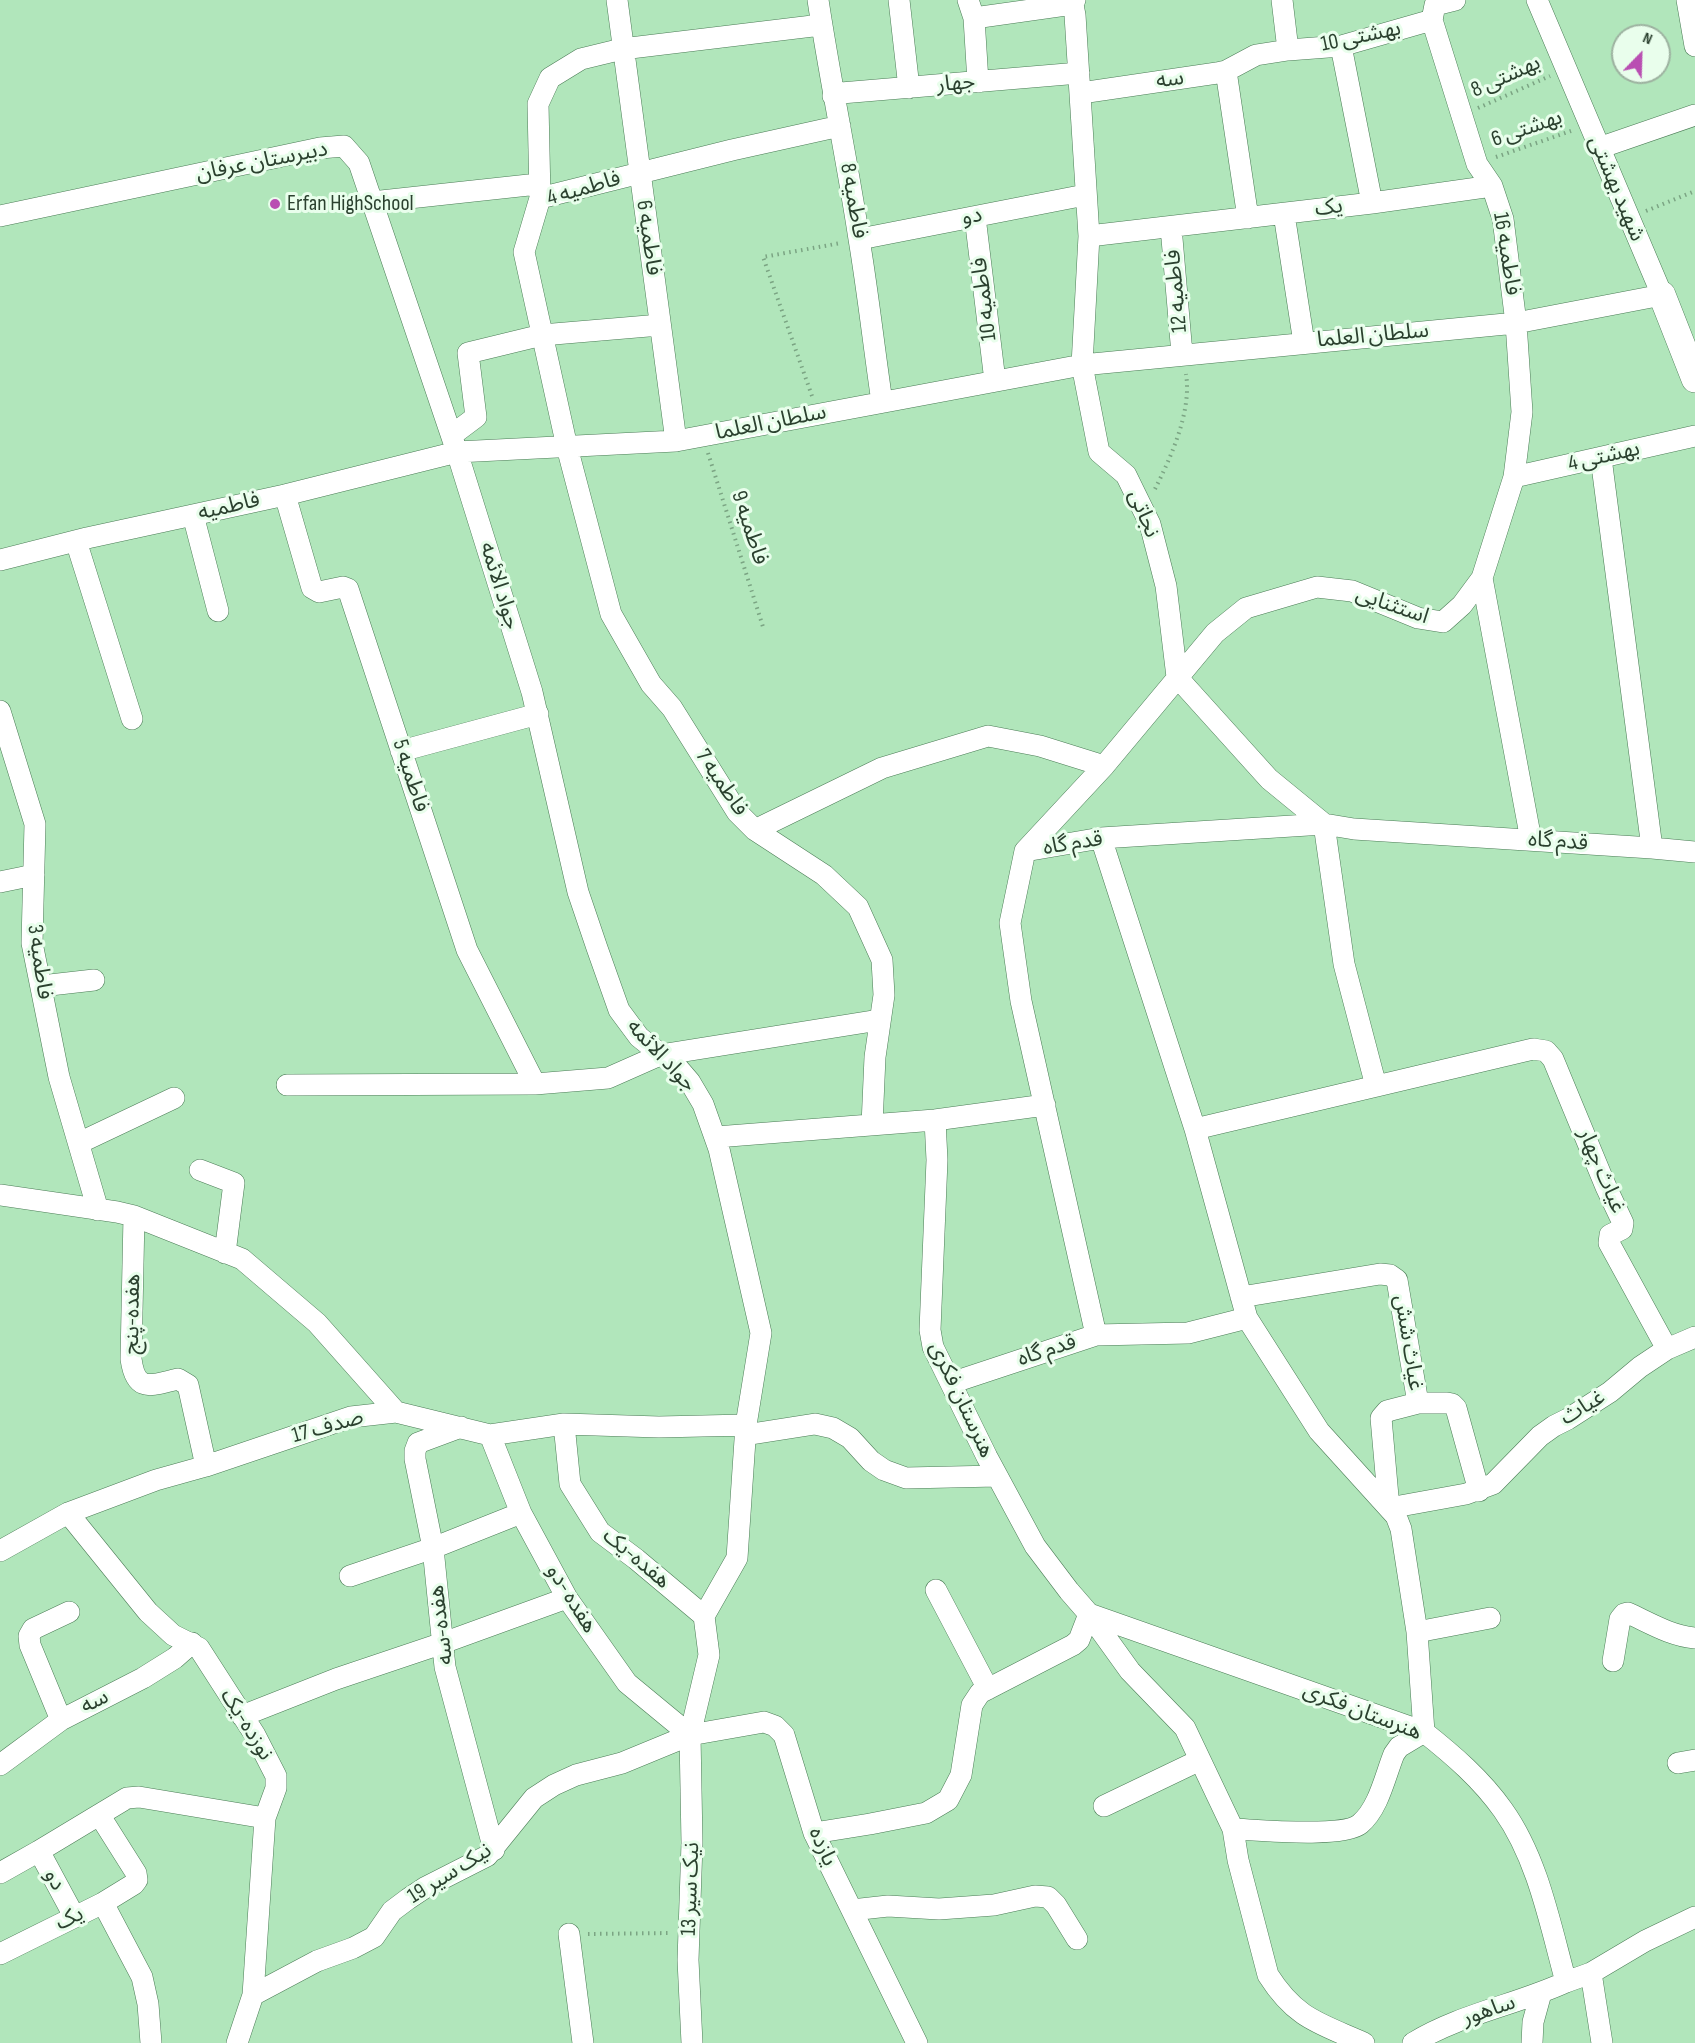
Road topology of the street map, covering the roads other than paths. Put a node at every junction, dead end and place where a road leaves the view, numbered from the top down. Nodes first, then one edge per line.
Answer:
1 (617, 0) edge
2 (818, 0) edge
3 (899, 0) edge
4 (1282, 0) edge
5 (1537, 0) edge
6 (1687, 0) edge
7 (1073, 1) edge
8 (1439, 6) edge
9 (971, 9) edge
10 (821, 25) junction
11 (1341, 46) junction
12 (1695, 46) edge
13 (622, 50) junction
14 (1288, 50) junction
15 (1256, 55) joint
16 (1226, 71) junction
17 (978, 82) junction
18 (1080, 83) junction
19 (909, 88) junction
20 (832, 96) junction
21 (1695, 116) edge
22 (840, 126) junction
23 (1599, 148) junction
24 (640, 175) junction
25 (1492, 186) junction
26 (539, 191) junction
27 (1085, 195) junction
28 (372, 202) junction
29 (1372, 203) junction
30 (1284, 214) junction
31 (0, 216) edge
32 (975, 217) junction
33 (1248, 218) junction
34 (1171, 227) junction
35 (1089, 236) junction
36 (860, 239) junction
37 (1662, 295) junction
38 (1515, 323) junction
39 (660, 325) junction
40 (542, 335) junction
41 (1304, 343) junction
42 (1182, 354) junction
43 (1082, 365) junction
44 (1695, 379) edge
45 (995, 381) junction
46 (882, 402) junction
47 (1695, 436) edge
48 (676, 441) junction
49 (455, 444) junction
50 (567, 447) junction
51 (1601, 458) junction
52 (1514, 477) junction
53 (285, 495) junction
54 (193, 515) junction
55 (76, 541) junction
56 (0, 560) edge
57 (1482, 578) junction
58 (218, 611) dead end
59 (1177, 677) junction
60 (538, 714) junction
61 (132, 719) dead end
62 (2, 723) edge
63 (401, 751) junction
64 (1104, 766) junction
65 (1324, 824) junction
66 (755, 830) junction
67 (1101, 838) junction
68 (1531, 840) junction
69 (1652, 848) junction
70 (1025, 851) junction
71 (1695, 852) edge
72 (34, 875) junction
73 (0, 882) edge
74 (94, 980) dead end
75 (41, 986) junction
76 (879, 1020) junction
77 (660, 1055) junction
78 (535, 1084) junction
79 (287, 1085) dead end
80 (1376, 1086) junction
81 (174, 1098) dead end
82 (1045, 1105) junction
83 (935, 1120) junction
84 (872, 1125) junction
85 (1195, 1129) junction
86 (716, 1137) junction
87 (79, 1143) junction
88 (200, 1170) dead end
89 (0, 1195) edge
90 (99, 1210) junction
91 (134, 1216) junction
92 (225, 1252) junction
93 (1240, 1297) junction
94 (1247, 1318) junction
95 (1096, 1335) junction
96 (1695, 1337) edge
97 (1667, 1349) junction
98 (951, 1383) junction
99 (1418, 1403) junction
100 (396, 1412) junction
101 (564, 1424) junction
102 (461, 1427) junction
103 (746, 1430) junction
104 (490, 1435) junction
105 (206, 1466) junction
106 (997, 1476) junction
107 (1479, 1491) junction
108 (1389, 1508) junction
109 (68, 1513) junction
110 (520, 1513) junction
111 (433, 1548) junction
112 (0, 1551) edge
113 (350, 1576) dead end
114 (936, 1590) dead end
115 (567, 1598) junction
116 (69, 1612) dead end
117 (1089, 1614) junction
118 (704, 1616) junction
119 (1490, 1618) dead end
120 (1417, 1632) junction
121 (1695, 1638) edge
122 (192, 1643) junction
123 (442, 1643) junction
124 (1613, 1661) dead end
125 (988, 1689) junction
126 (242, 1716) junction
127 (61, 1720) junction
128 (1424, 1732) junction
129 (690, 1735) junction
130 (1200, 1760) junction
131 (0, 1765) edge
132 (1104, 1806) dead end
133 (100, 1816) junction
134 (265, 1818) junction
135 (1233, 1829) junction
136 (814, 1833) junction
137 (494, 1850) junction
138 (39, 1851) junction
139 (0, 1873) edge
140 (103, 1903) junction
141 (852, 1910) junction
142 (74, 1916) junction
143 (1695, 1917) edge
144 (569, 1934) road end
145 (1077, 1939) dead end
146 (0, 1954) edge
147 (1591, 1973) junction
148 (1566, 1982) junction
149 (1541, 1994) junction
150 (253, 1995) junction
151 (151, 2043) edge
152 (237, 2043) edge
153 (583, 2043) edge
154 (692, 2043) edge
155 (917, 2043) edge
156 (1364, 2043) edge
157 (1413, 2043) edge
158 (1532, 2043) edge
159 (1602, 2043) edge

1 - 13 street, فاطمیه 6
2 - 10 street, فاطمیه 8
3 - 19 street
4 - 14 street
5 - 23 street, شهید بهشتی
6 - 12 street
7 - 9 street
7 - 18 street
8 - 11 street, بهشتی 10
8 - 25 street
9 - 17 street
10 - 13 street
10 - 20 street, فاطمیه 8
11 - 14 street, بهشتی 10
11 - 29 street
13 - 24 street, فاطمیه 6
13 - 26 street
14 - 15 street, بهشتی 10
15 - 16 street, سه
16 - 18 street, سه
16 - 33 street
17 - 18 street, جهار
17 - 19 street, جهار
18 - 27 street
19 - 20 street, جهار
20 - 22 street, فاطمیه 8
21 - 23 street
22 - 24 street, فاطمیه 4
22 - 36 street, فاطمیه 8
23 - 37 street, شهید بهشتی
24 - 26 street, فاطمیه 4
24 - 39 street, فاطمیه 6
25 - 29 street, یک
25 - 38 street, فاطمیه 16
26 - 28 street
26 - 40 street, فاطمیه 4
27 - 32 street, دو
27 - 35 street
28 - 31 street, دبیرستان عرفان
28 - 49 street, دبیرستان عرفان
29 - 30 street, یک
30 - 33 street, یک
30 - 41 street
32 - 36 street, دو
32 - 45 street, فاطمیه 10
33 - 34 street, یک
34 - 35 street, یک
34 - 42 street, فاطمیه 12
35 - 43 street
36 - 46 street, فاطمیه 8
37 - 38 street, سلطان العلما
37 - 44 street, شهید بهشتی
38 - 41 street, سلطان العلما
38 - 52 street, استثنایی
39 - 40 street
39 - 48 street, فاطمیه 6
40 - 49 street
40 - 50 street, فاطمیه 4
41 - 42 street, سلطان العلما
42 - 43 street, سلطان العلما
43 - 45 street, سلطان العلما
43 - 59 street, نجاتی
45 - 46 street, سلطان العلما
46 - 48 street, سلطان العلما
47 - 51 street, بهشتی 4
48 - 50 street, سلطان العلما
49 - 50 street, سلطان العلما
49 - 53 street, فاطمیه
49 - 60 street, جواد الائمه
50 - 66 street, فاطمیه 7
51 - 52 street, بهشتی 4
51 - 69 street
52 - 57 street, استثنایی
53 - 54 street, فاطمیه
53 - 63 street, فاطمیه 5
54 - 55 street, فاطمیه
54 - 58 street
55 - 56 street, فاطمیه
55 - 61 street
57 - 59 street, استثنایی
57 - 68 street
59 - 64 street, استثنایی
59 - 65 street
60 - 63 street
60 - 77 street, جواد الائمه
62 - 72 street, فاطمیه 3
63 - 78 street, فاطمیه 5
64 - 66 street
64 - 70 street, استثنایی
65 - 67 street, قدم گاه
65 - 68 street, قدم گاه
65 - 80 street
66 - 76 street, فاطمیه 7
67 - 70 street, قدم گاه
67 - 85 street
68 - 69 street, قدم گاه
69 - 71 street, قدم گاه
70 - 82 street, قدم گاه
72 - 73 street
72 - 75 street, فاطمیه 3
74 - 75 street
75 - 87 street, فاطمیه 3
76 - 77 street
76 - 84 street, فاطمیه 7
77 - 78 street
77 - 86 street, جواد الائمه
78 - 79 street
80 - 85 street
80 - 97 street, غیاث چهار
81 - 87 street
82 - 83 street
82 - 95 street, قدم گاه
83 - 84 street
83 - 98 street, هنرستان فکری
84 - 86 street
85 - 93 street
86 - 103 street, جواد الائمه
87 - 90 street, فاطمیه 3
88 - 92 street
89 - 90 street
90 - 91 street
91 - 92 street
91 - 105 street, هفده-پنج
92 - 100 street
93 - 94 street
93 - 99 street, غیاث شش
94 - 95 street
94 - 108 street
95 - 98 street, قدم گاه
96 - 97 street, غیاث
97 - 107 street, غیاث
98 - 106 street, هنرستان فکری
99 - 107 street, غیاث شش
99 - 108 street
100 - 102 street, صدف 17
100 - 105 street, صدف 17
101 - 103 street, صدف 17
101 - 104 street, صدف 17
101 - 118 street, هفده-یک
102 - 104 street, صدف 17
102 - 111 street, هفده-سه
103 - 106 street, صدف 17
103 - 118 street, جواد الائمه
104 - 110 street, هفده -دو
105 - 109 street, صدف 17
106 - 117 street, هنرستان فکری
107 - 108 street
108 - 120 street
109 - 112 street, صدف 17
109 - 122 street, نوزده-یک
110 - 111 street
110 - 115 street, هفده -دو
111 - 113 street
111 - 123 street, هفده-سه
114 - 125 street
115 - 123 street
115 - 129 street, هفده -دو
116 - 127 street
117 - 125 street
117 - 128 street, هنرستان فکری
117 - 130 street, هنرستان فکری
118 - 129 street
119 - 120 street
120 - 128 street
121 - 124 street
122 - 126 street, نوزده-یک
122 - 127 street, سه
123 - 126 street
123 - 137 street, هفده-سه
125 - 136 street
126 - 134 street, نوزده-یک
127 - 131 street, سه
128 - 135 street
128 - 148 street, هنرستان فکری
129 - 136 street, یازده
129 - 137 street, نیک سیر 19
129 - 154 street, نیک سیر 13
130 - 132 street
130 - 135 street, هنرستان فکری
133 - 134 street
133 - 138 street
133 - 140 street, یک
134 - 150 street, نوزده-یک
135 - 156 street, هنرستان فکری
136 - 141 street, یازده
137 - 150 street, نیک سیر 19
138 - 139 street, دو
138 - 142 street, دو
140 - 142 street, یک
140 - 151 street
141 - 145 street
141 - 155 street, یازده
142 - 146 street, یک
143 - 147 street
144 - 153 street
147 - 148 street
147 - 159 street
148 - 149 street, ساهور
149 - 157 street, ساهور
149 - 158 street
150 - 152 street

